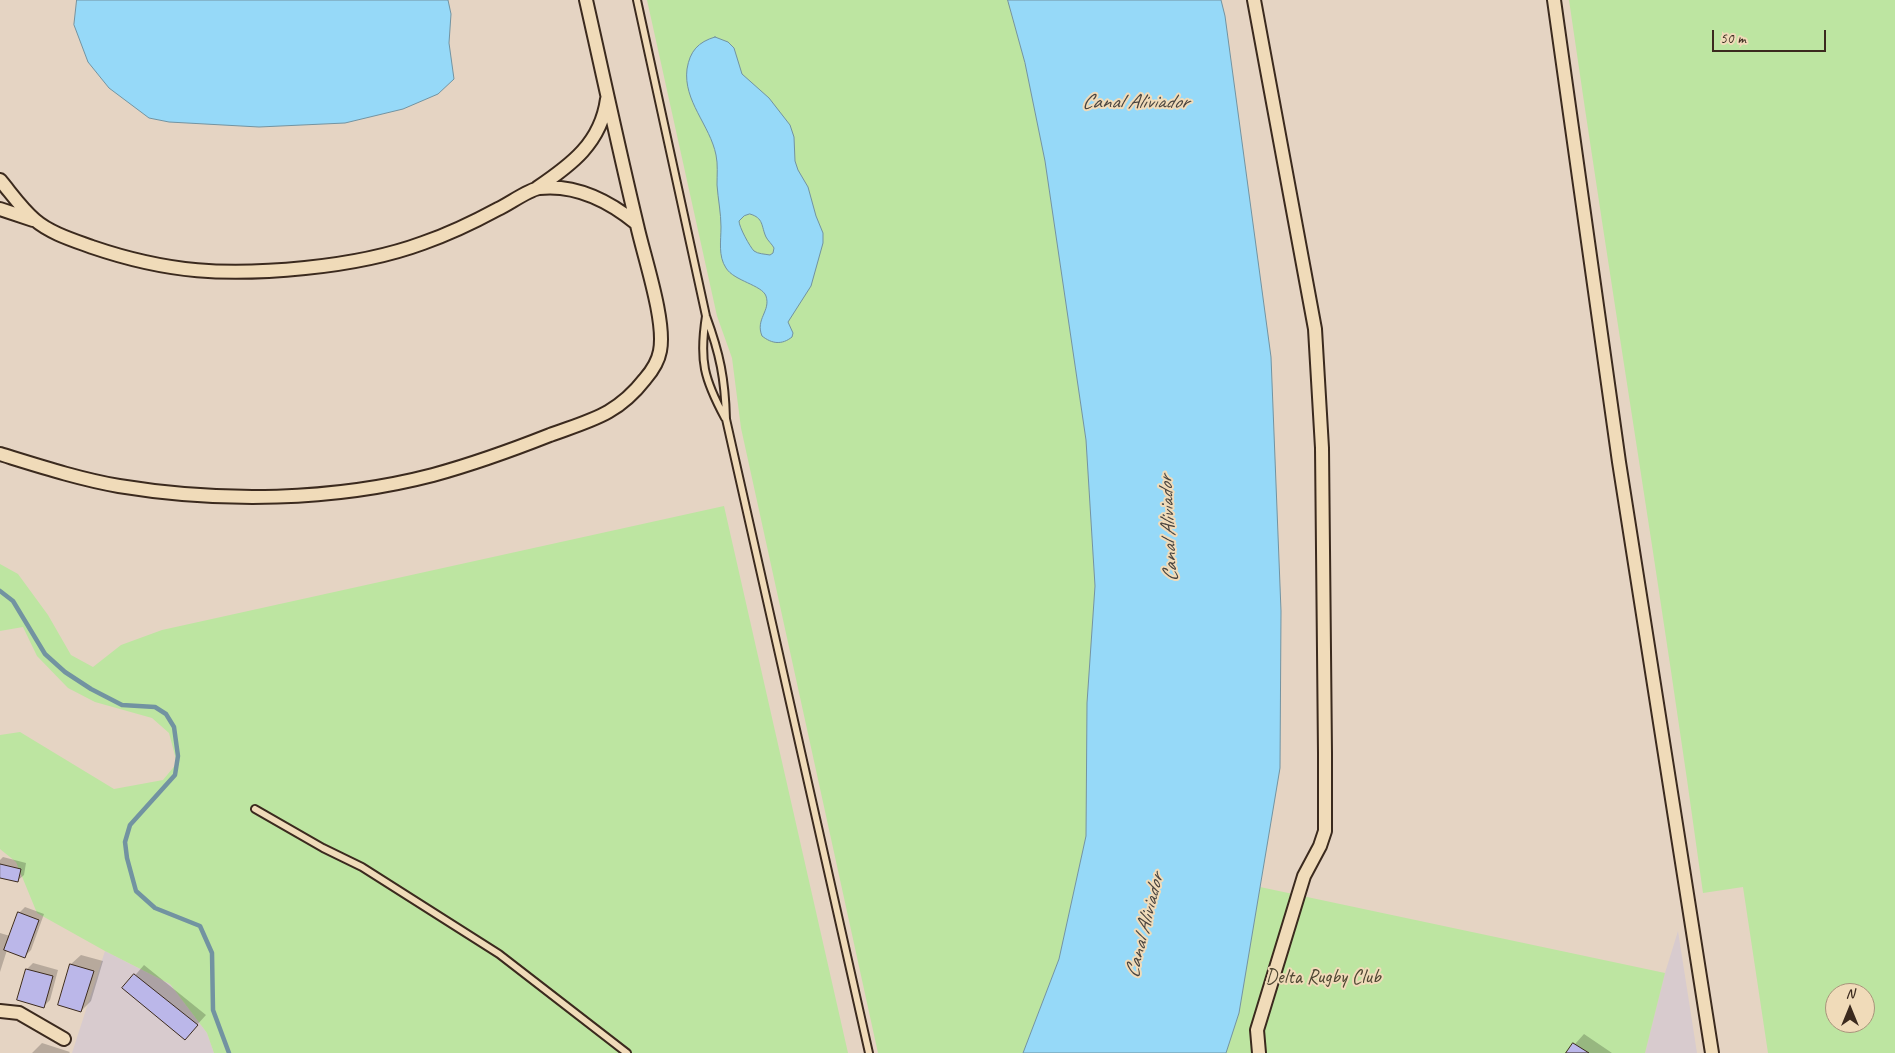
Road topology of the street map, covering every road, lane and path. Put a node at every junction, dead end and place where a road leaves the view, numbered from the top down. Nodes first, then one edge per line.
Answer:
1 (586, 0) edge
2 (637, 0) edge
3 (1254, 0) edge
4 (1554, 0) edge
5 (608, 94) junction
6 (0, 180) edge
7 (537, 188) junction
8 (0, 209) edge
9 (36, 221) junction
10 (636, 223) junction
11 (706, 316) junction
12 (726, 419) junction
13 (0, 454) edge
14 (255, 809) dead end
15 (0, 1011) edge
16 (64, 1040) dead end
17 (627, 1053) edge
18 (869, 1053) edge
19 (1258, 1053) edge
20 (1712, 1053) edge

1 - 5 street
2 - 11 lane
3 - 19 street
4 - 20 street
5 - 7 street
5 - 10 street
6 - 9 street
7 - 9 street
7 - 10 street
8 - 9 street
10 - 13 street
11 - 12 lane
11 - 12 lane
12 - 18 lane
14 - 17 lane
15 - 16 street

